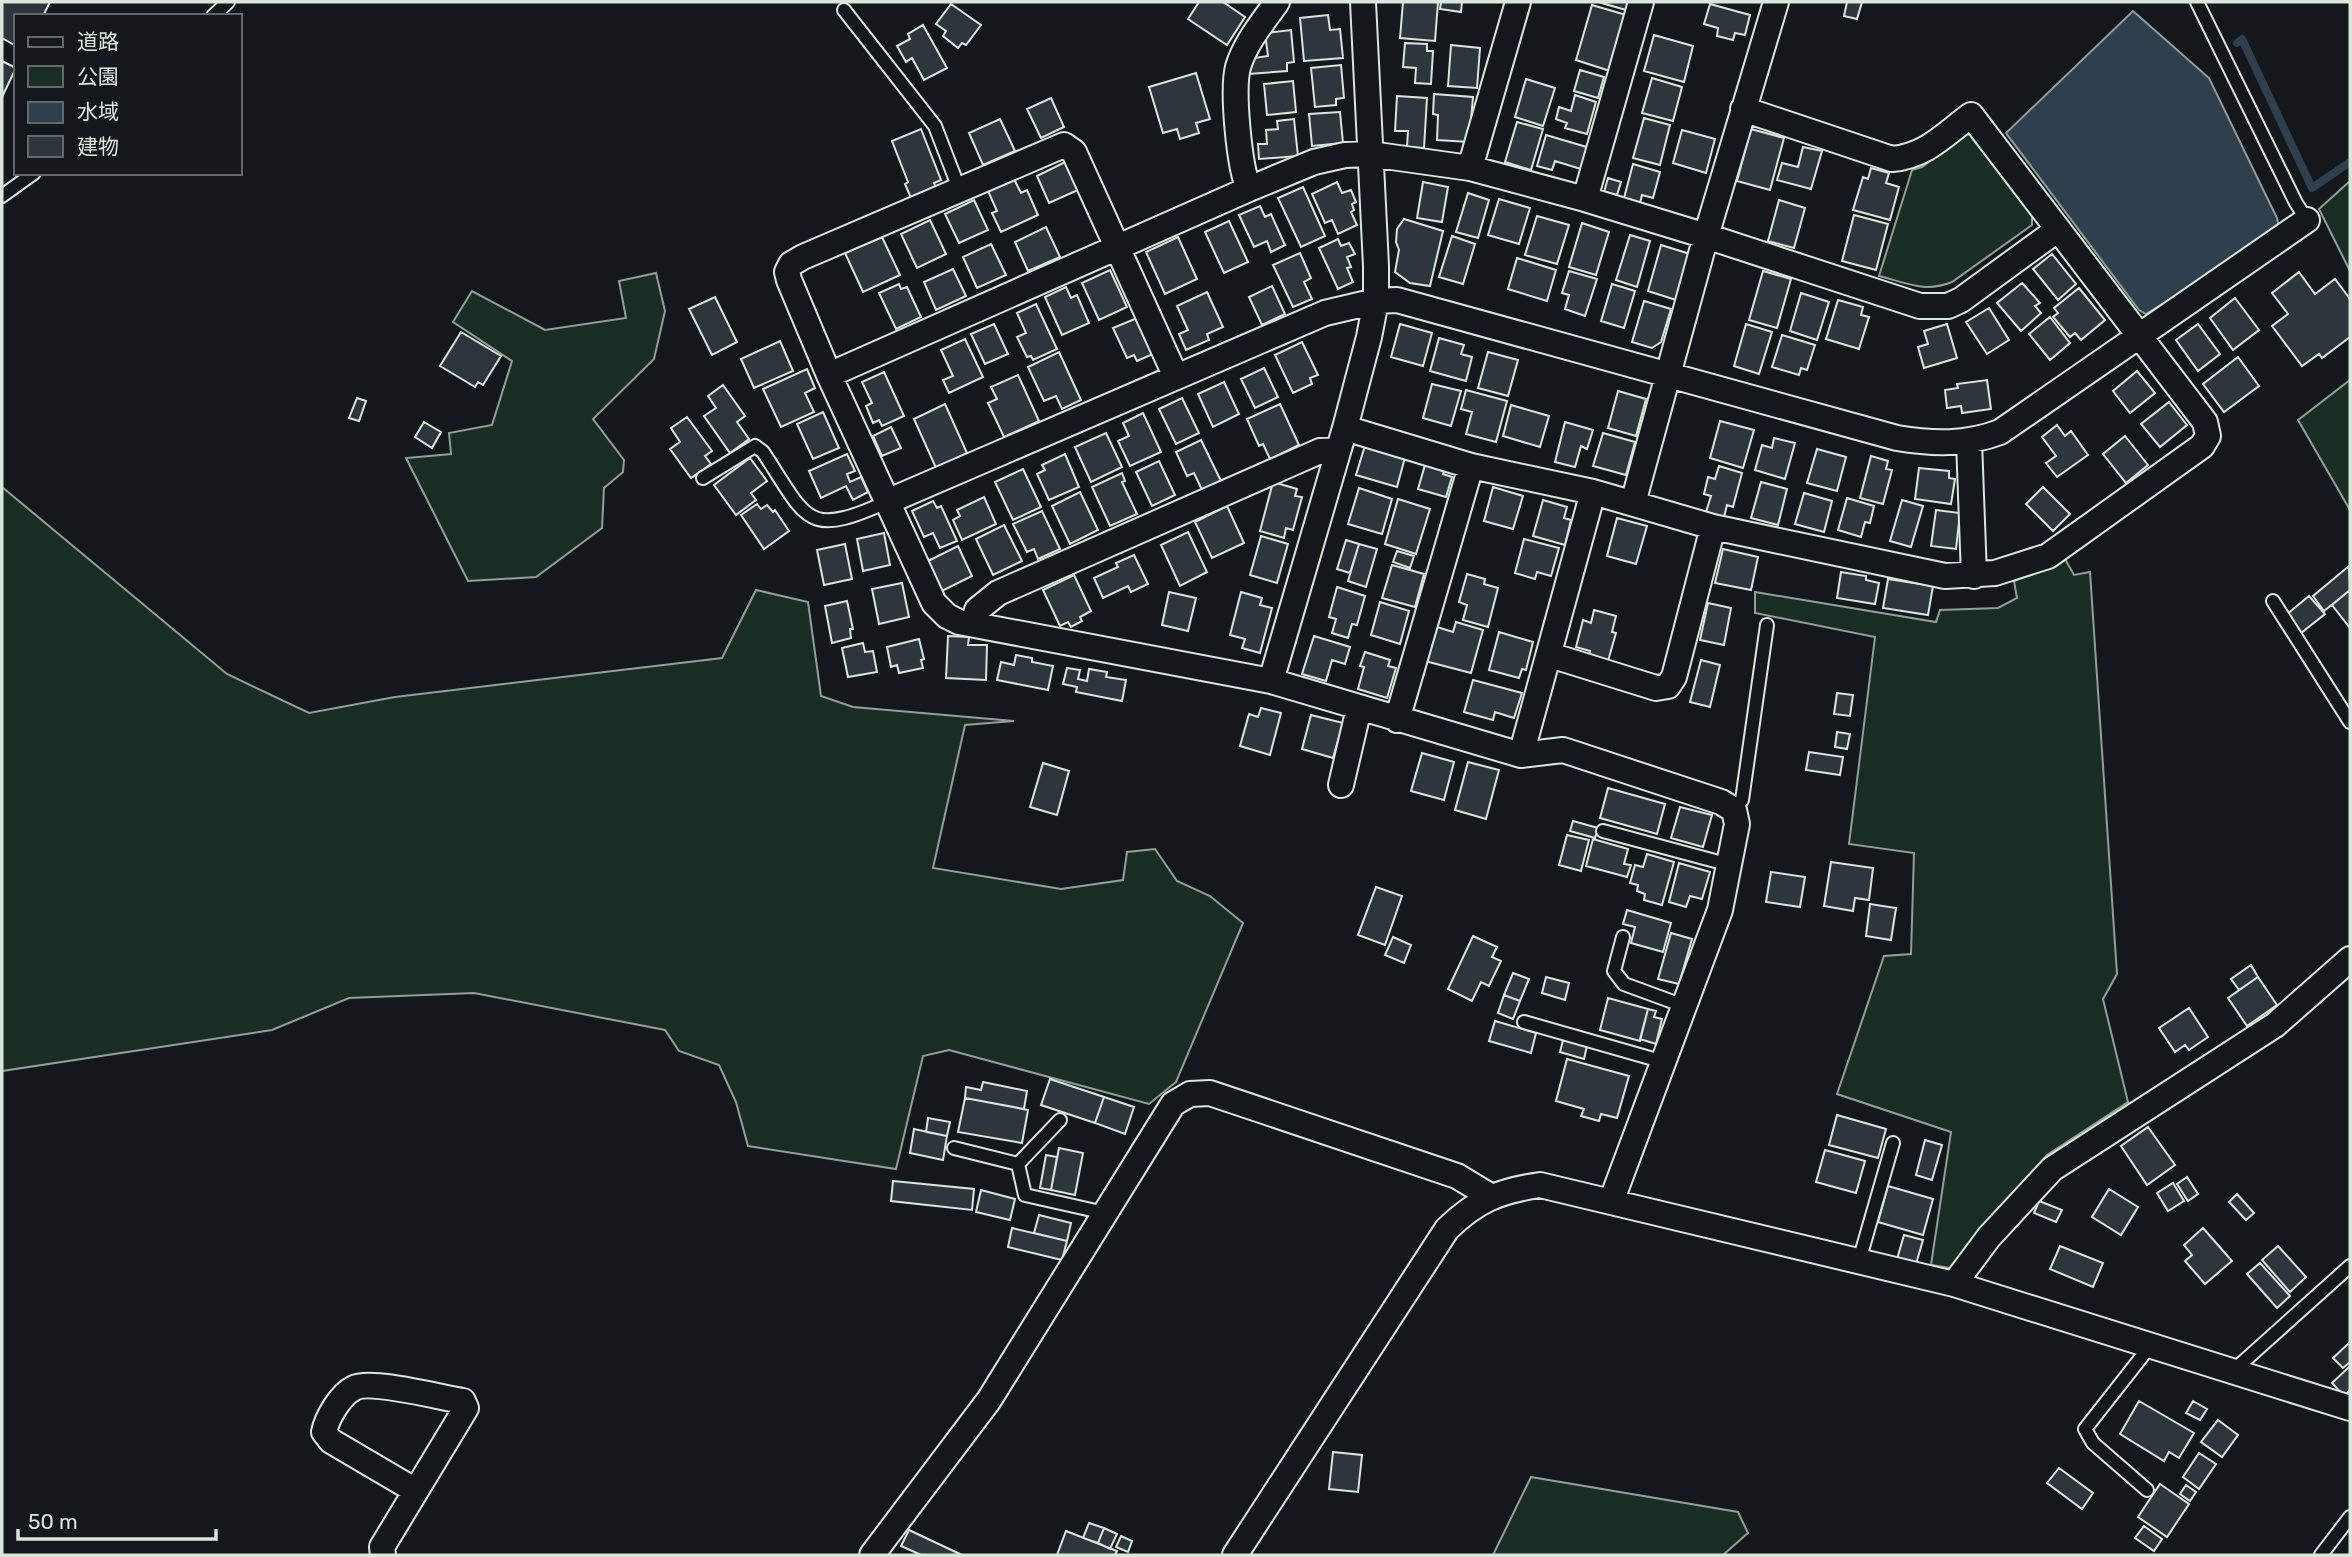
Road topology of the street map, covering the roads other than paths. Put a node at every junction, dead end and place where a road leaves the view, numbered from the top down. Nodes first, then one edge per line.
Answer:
1 (1277, 2) edge
2 (1363, 2) edge
3 (1518, 2) edge
4 (1642, 2) edge
5 (1776, 2) edge
6 (2197, 2) edge
7 (844, 10) dead end
8 (1743, 109) junction
9 (1370, 154) junction
10 (1470, 168) junction
11 (31, 175) edge
12 (1249, 189) junction
13 (960, 191) junction
14 (2, 196) edge
15 (1585, 199) junction
16 (2307, 220) joint
17 (2057, 230) junction
18 (1706, 236) junction
19 (1119, 248) junction
20 (1376, 301) junction
21 (2141, 336) junction
22 (1668, 374) junction
23 (829, 375) junction
24 (1176, 377) junction
25 (1341, 439) junction
26 (1969, 441) junction
27 (1471, 466) junction
28 (703, 478) dead end
29 (1593, 492) junction
30 (889, 501) junction
31 (1633, 503) junction
32 (1713, 527) junction
33 (1974, 576) junction
34 (2273, 601) dead end
35 (973, 624) junction
36 (1767, 625) dead end
37 (1550, 655) junction
38 (1271, 681) junction
39 (1359, 708) junction
40 (1397, 720) junction
41 (2350, 722) edge
42 (1521, 755) junction
43 (1341, 785) dead end
44 (1734, 810) junction
45 (1603, 831) dead end
46 (1730, 865) junction
47 (1623, 937) dead end
48 (2350, 959) edge
49 (1684, 1006) junction
50 (1524, 1022) dead end
51 (1664, 1062) junction
52 (1060, 1120) dead end
53 (1893, 1143) dead end
54 (954, 1148) dead end
55 (1018, 1164) junction
56 (1490, 1196) junction
57 (1611, 1202) junction
58 (1105, 1213) junction
59 (1859, 1261) junction
60 (2350, 1266) edge
61 (1954, 1284) junction
62 (2151, 1345) junction
63 (2233, 1371) junction
64 (2350, 1408) edge
65 (2147, 1490) dead end
66 (415, 1491) junction
67 (2350, 1517) edge
68 (383, 1555) edge
69 (872, 1555) edge
70 (1235, 1555) edge
71 (2321, 1555) edge

1 - 12 street
2 - 9 street
3 - 10 street
4 - 15 street
5 - 8 street
6 - 16 lane
7 - 13 lane
8 - 17 street
8 - 18 street
9 - 10 street
9 - 12 street
9 - 20 street
10 - 15 street
11 - 14 lane
12 - 19 street
13 - 19 street
13 - 23 street
15 - 18 street
16 - 21 street
17 - 18 street
17 - 21 street
18 - 22 street
19 - 23 street
19 - 24 street
20 - 22 street
20 - 24 street
20 - 25 street
21 - 26 street
21 - 33 street
22 - 26 street
22 - 31 street
23 - 30 street
24 - 30 street
25 - 27 street
25 - 35 street
25 - 38 street
26 - 33 street
27 - 29 street
27 - 40 street
28 - 30 lane
29 - 31 street
29 - 37 street
30 - 35 street
31 - 32 street
32 - 33 street
32 - 37 street
34 - 41 lane
35 - 38 street
36 - 44 lane
37 - 42 street
38 - 39 street
39 - 40 street
39 - 43 street
40 - 42 street
42 - 44 street
44 - 46 street
45 - 46 lane
46 - 49 street
47 - 49 lane
48 - 61 street
49 - 51 street
50 - 51 lane
51 - 57 street
52 - 55 lane
53 - 59 lane
54 - 55 lane
55 - 58 lane
56 - 57 street
56 - 58 street
56 - 70 street
57 - 59 street
58 - 69 street
59 - 61 street
60 - 63 lane
61 - 62 street
62 - 63 street
62 - 65 lane
63 - 64 street
66 - 66 street
66 - 68 street
67 - 71 lane

